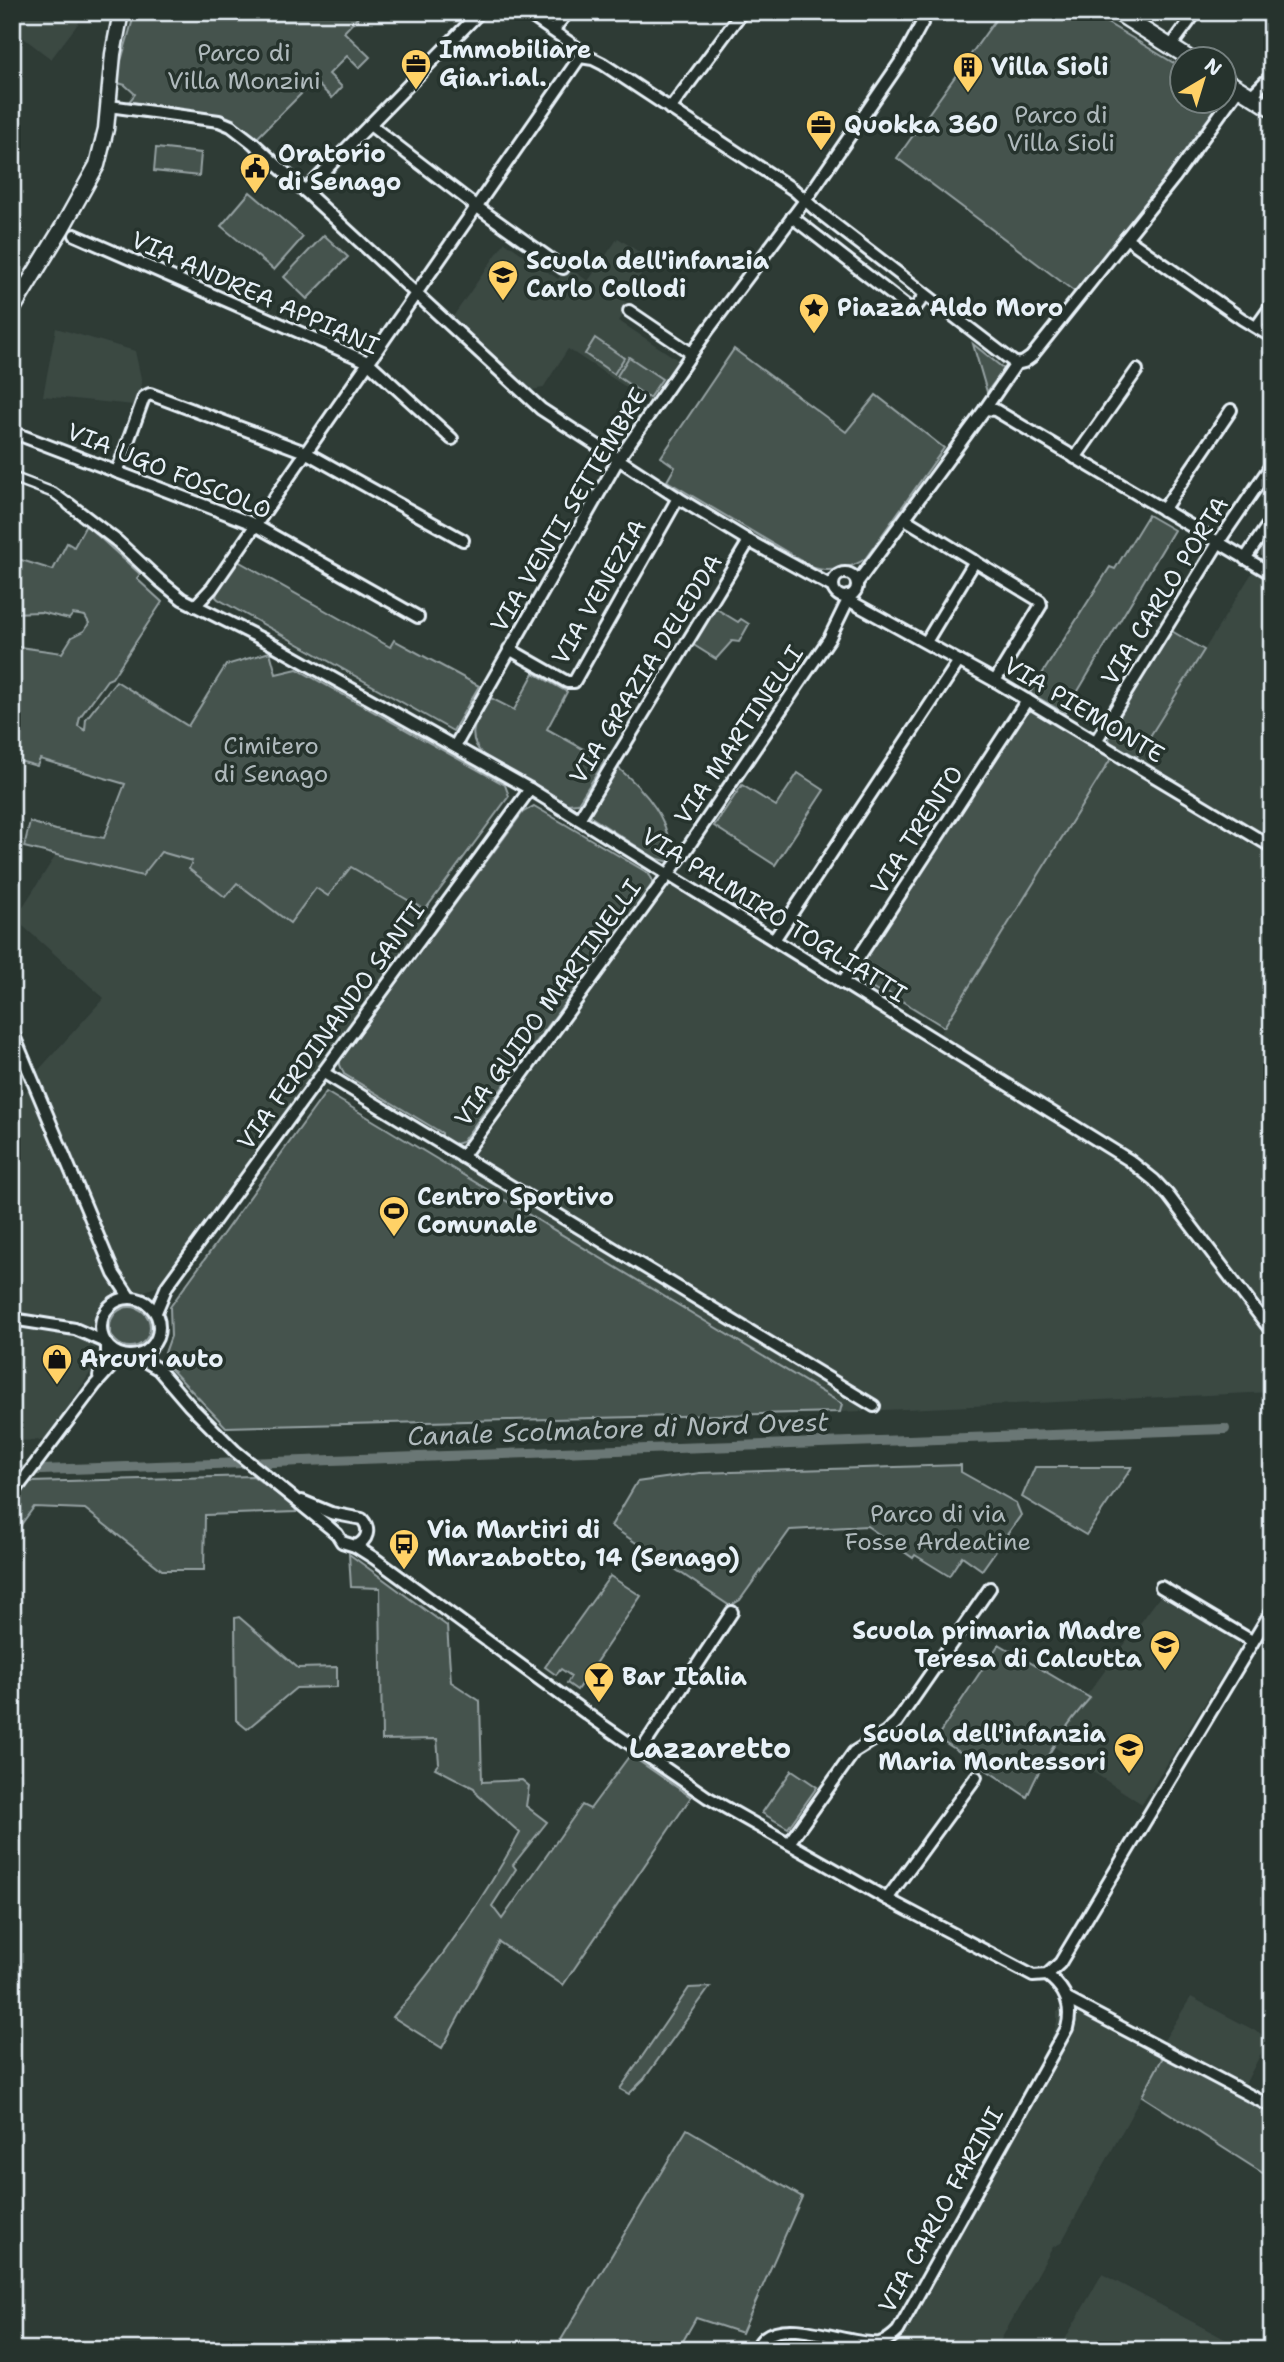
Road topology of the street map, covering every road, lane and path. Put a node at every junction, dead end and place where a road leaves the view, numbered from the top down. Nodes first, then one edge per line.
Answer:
1 (121, 12) edge
2 (480, 12) edge
3 (524, 12) edge
4 (568, 12) edge
5 (742, 12) edge
6 (928, 12) edge
7 (1116, 12) edge
8 (1196, 12) edge
9 (553, 30) junction
10 (1171, 46) joint
11 (580, 57) junction
12 (1272, 75) edge
13 (1238, 88) edge
14 (1245, 92) junction
15 (109, 106) junction
16 (670, 108) junction
17 (1272, 109) edge
18 (370, 125) junction
19 (305, 191) junction
20 (805, 201) junction
21 (477, 207) junction
22 (792, 217) junction
23 (69, 232) junction
24 (1126, 238) junction
25 (563, 268) dead end
26 (416, 294) junction
27 (925, 295) junction
28 (15, 301) edge
29 (1272, 305) edge
30 (629, 311) dead end
31 (1257, 326) junction
32 (1272, 337) edge
33 (691, 353) junction
34 (368, 362) junction
35 (1016, 364) junction
36 (1138, 370) dead end
37 (985, 409) junction
38 (1231, 410) dead end
39 (12, 432) edge
40 (453, 439) dead end
41 (305, 452) junction
42 (1075, 458) junction
43 (618, 460) junction
44 (1272, 464) edge
45 (117, 472) junction
46 (12, 477) edge
47 (678, 498) junction
48 (69, 504) joint
49 (1163, 510) junction
50 (905, 519) junction
51 (1272, 519) edge
52 (255, 525) junction
53 (463, 540) dead end
54 (749, 541) junction
55 (1219, 543) junction
56 (1245, 559) junction
57 (975, 561) junction
58 (1272, 575) edge
59 (854, 581) junction
60 (212, 588) junction
61 (840, 591) junction
62 (195, 606) junction
63 (868, 611) junction
64 (211, 613) junction
65 (418, 617) dead end
66 (841, 618) junction
67 (926, 642) junction
68 (509, 649) junction
69 (959, 661) junction
70 (995, 681) junction
71 (1027, 700) junction
72 (1096, 741) junction
73 (455, 746) junction
74 (530, 789) junction
75 (579, 819) junction
76 (1272, 847) edge
77 (668, 874) junction
78 (774, 940) junction
79 (842, 983) junction
80 (12, 1031) edge
81 (15, 1050) edge
82 (324, 1073) junction
83 (462, 1157) junction
84 (114, 1274) junction
85 (167, 1286) junction
86 (130, 1298) junction
87 (142, 1301) junction
88 (114, 1303) junction
89 (156, 1312) junction
90 (102, 1318) junction
91 (12, 1319) edge
92 (75, 1329) junction
93 (1272, 1332) edge
94 (106, 1343) junction
95 (153, 1345) junction
96 (122, 1355) junction
97 (136, 1356) junction
98 (158, 1369) junction
99 (95, 1385) junction
100 (874, 1406) dead end
101 (16, 1490) edge
102 (293, 1497) junction
103 (346, 1517) junction
104 (337, 1534) junction
105 (360, 1542) junction
106 (1161, 1587) dead end
107 (990, 1588) dead end
108 (1272, 1610) edge
109 (732, 1612) dead end
110 (1252, 1642) junction
111 (640, 1752) junction
112 (976, 1777) dead end
113 (789, 1843) junction
114 (887, 1899) junction
115 (1047, 1975) junction
116 (1067, 1999) junction
117 (1272, 2107) edge
118 (754, 2350) edge

1 - 15 street
2 - 18 street
3 - 9 street
4 - 9 street
5 - 16 street
6 - 20 street, VIA VENTI SETTEMBRE
7 - 10 street
8 - 10 street
9 - 11 street
11 - 16 street
11 - 21 street
12 - 14 street
13 - 14 street
14 - 17 street
14 - 24 street
15 - 19 street
15 - 23 street
16 - 20 street
18 - 19 street
18 - 21 street
19 - 26 street
20 - 22 street, VIA VENTI SETTEMBRE
20 - 27 street
21 - 25 street
21 - 26 street
22 - 27 street
22 - 33 street, VIA VENTI SETTEMBRE
23 - 28 street
23 - 34 street, VIA ANDREA APPIANI
24 - 31 street
24 - 35 street
26 - 34 street
26 - 43 street
27 - 35 street
29 - 31 street
30 - 33 street
31 - 32 street
33 - 43 street, VIA VENTI SETTEMBRE
34 - 40 street, VIA ANDREA APPIANI
34 - 41 street
35 - 37 street
36 - 42 street
37 - 42 street
37 - 50 street
38 - 49 street
39 - 45 street, VIA UGO FOSCOLO
41 - 45 street
41 - 52 street
41 - 53 street
42 - 49 street
43 - 47 street
43 - 68 street, VIA VENTI SETTEMBRE
44 - 55 street, VIA CARLO PORTA
45 - 52 street, VIA UGO FOSCOLO
46 - 48 street
47 - 54 street
47 - 68 street, VIA VENEZIA
48 - 62 street, VIA PALMIRO TOGLIATTI
49 - 55 street
50 - 57 street
50 - 59 street
51 - 56 street
52 - 60 street
52 - 65 street, VIA UGO FOSCOLO
54 - 61 street
54 - 75 street, VIA GRAZIA DELEDDA
55 - 56 street
55 - 72 street, VIA CARLO PORTA
56 - 58 street
57 - 67 street
57 - 70 street
59 - 61 street
59 - 61 street
59 - 63 street
60 - 62 street
60 - 64 street
61 - 63 street, VIA PIEMONTE
61 - 66 street
62 - 64 street, VIA PALMIRO TOGLIATTI
63 - 66 street
63 - 67 street, VIA PIEMONTE
64 - 73 street, VIA PALMIRO TOGLIATTI
66 - 77 street, VIA MARTINELLI
67 - 69 street, VIA PIEMONTE
68 - 73 street, VIA VENTI SETTEMBRE
69 - 70 street, VIA PIEMONTE
69 - 78 street
70 - 71 street, VIA PIEMONTE
71 - 72 street, VIA PIEMONTE
71 - 79 street, VIA TRENTO
72 - 76 street, VIA PIEMONTE
73 - 74 street, VIA PALMIRO TOGLIATTI
74 - 75 street, VIA PALMIRO TOGLIATTI
74 - 82 street, VIA FERDINANDO SANTI
75 - 77 street, VIA PALMIRO TOGLIATTI
77 - 78 street, VIA PALMIRO TOGLIATTI
77 - 83 street, VIA GUIDO MARTINELLI
78 - 79 street, VIA PALMIRO TOGLIATTI
79 - 93 street, VIA PALMIRO TOGLIATTI
80 - 81 street
81 - 84 street
82 - 83 street
82 - 85 street, VIA FERDINANDO SANTI
83 - 100 street
84 - 86 street
84 - 88 street
85 - 87 street, VIA FERDINANDO SANTI
85 - 89 street, VIA FERDINANDO SANTI
86 - 87 street
86 - 88 street
87 - 89 street
88 - 90 street
89 - 95 street
90 - 92 street
90 - 94 street
91 - 92 street
92 - 94 street
94 - 96 street
94 - 99 street
95 - 97 street
95 - 98 street
96 - 97 street
96 - 99 street
97 - 98 street
98 - 102 street
99 - 101 street
102 - 103 street
102 - 104 street
103 - 104 street
103 - 105 street
104 - 105 street
105 - 111 street
106 - 110 street
107 - 113 street
108 - 110 street
109 - 111 street
110 - 115 street
111 - 113 street
112 - 114 street
113 - 114 street
114 - 115 street
115 - 116 street
116 - 117 street
116 - 118 street, VIA CARLO FARINI

